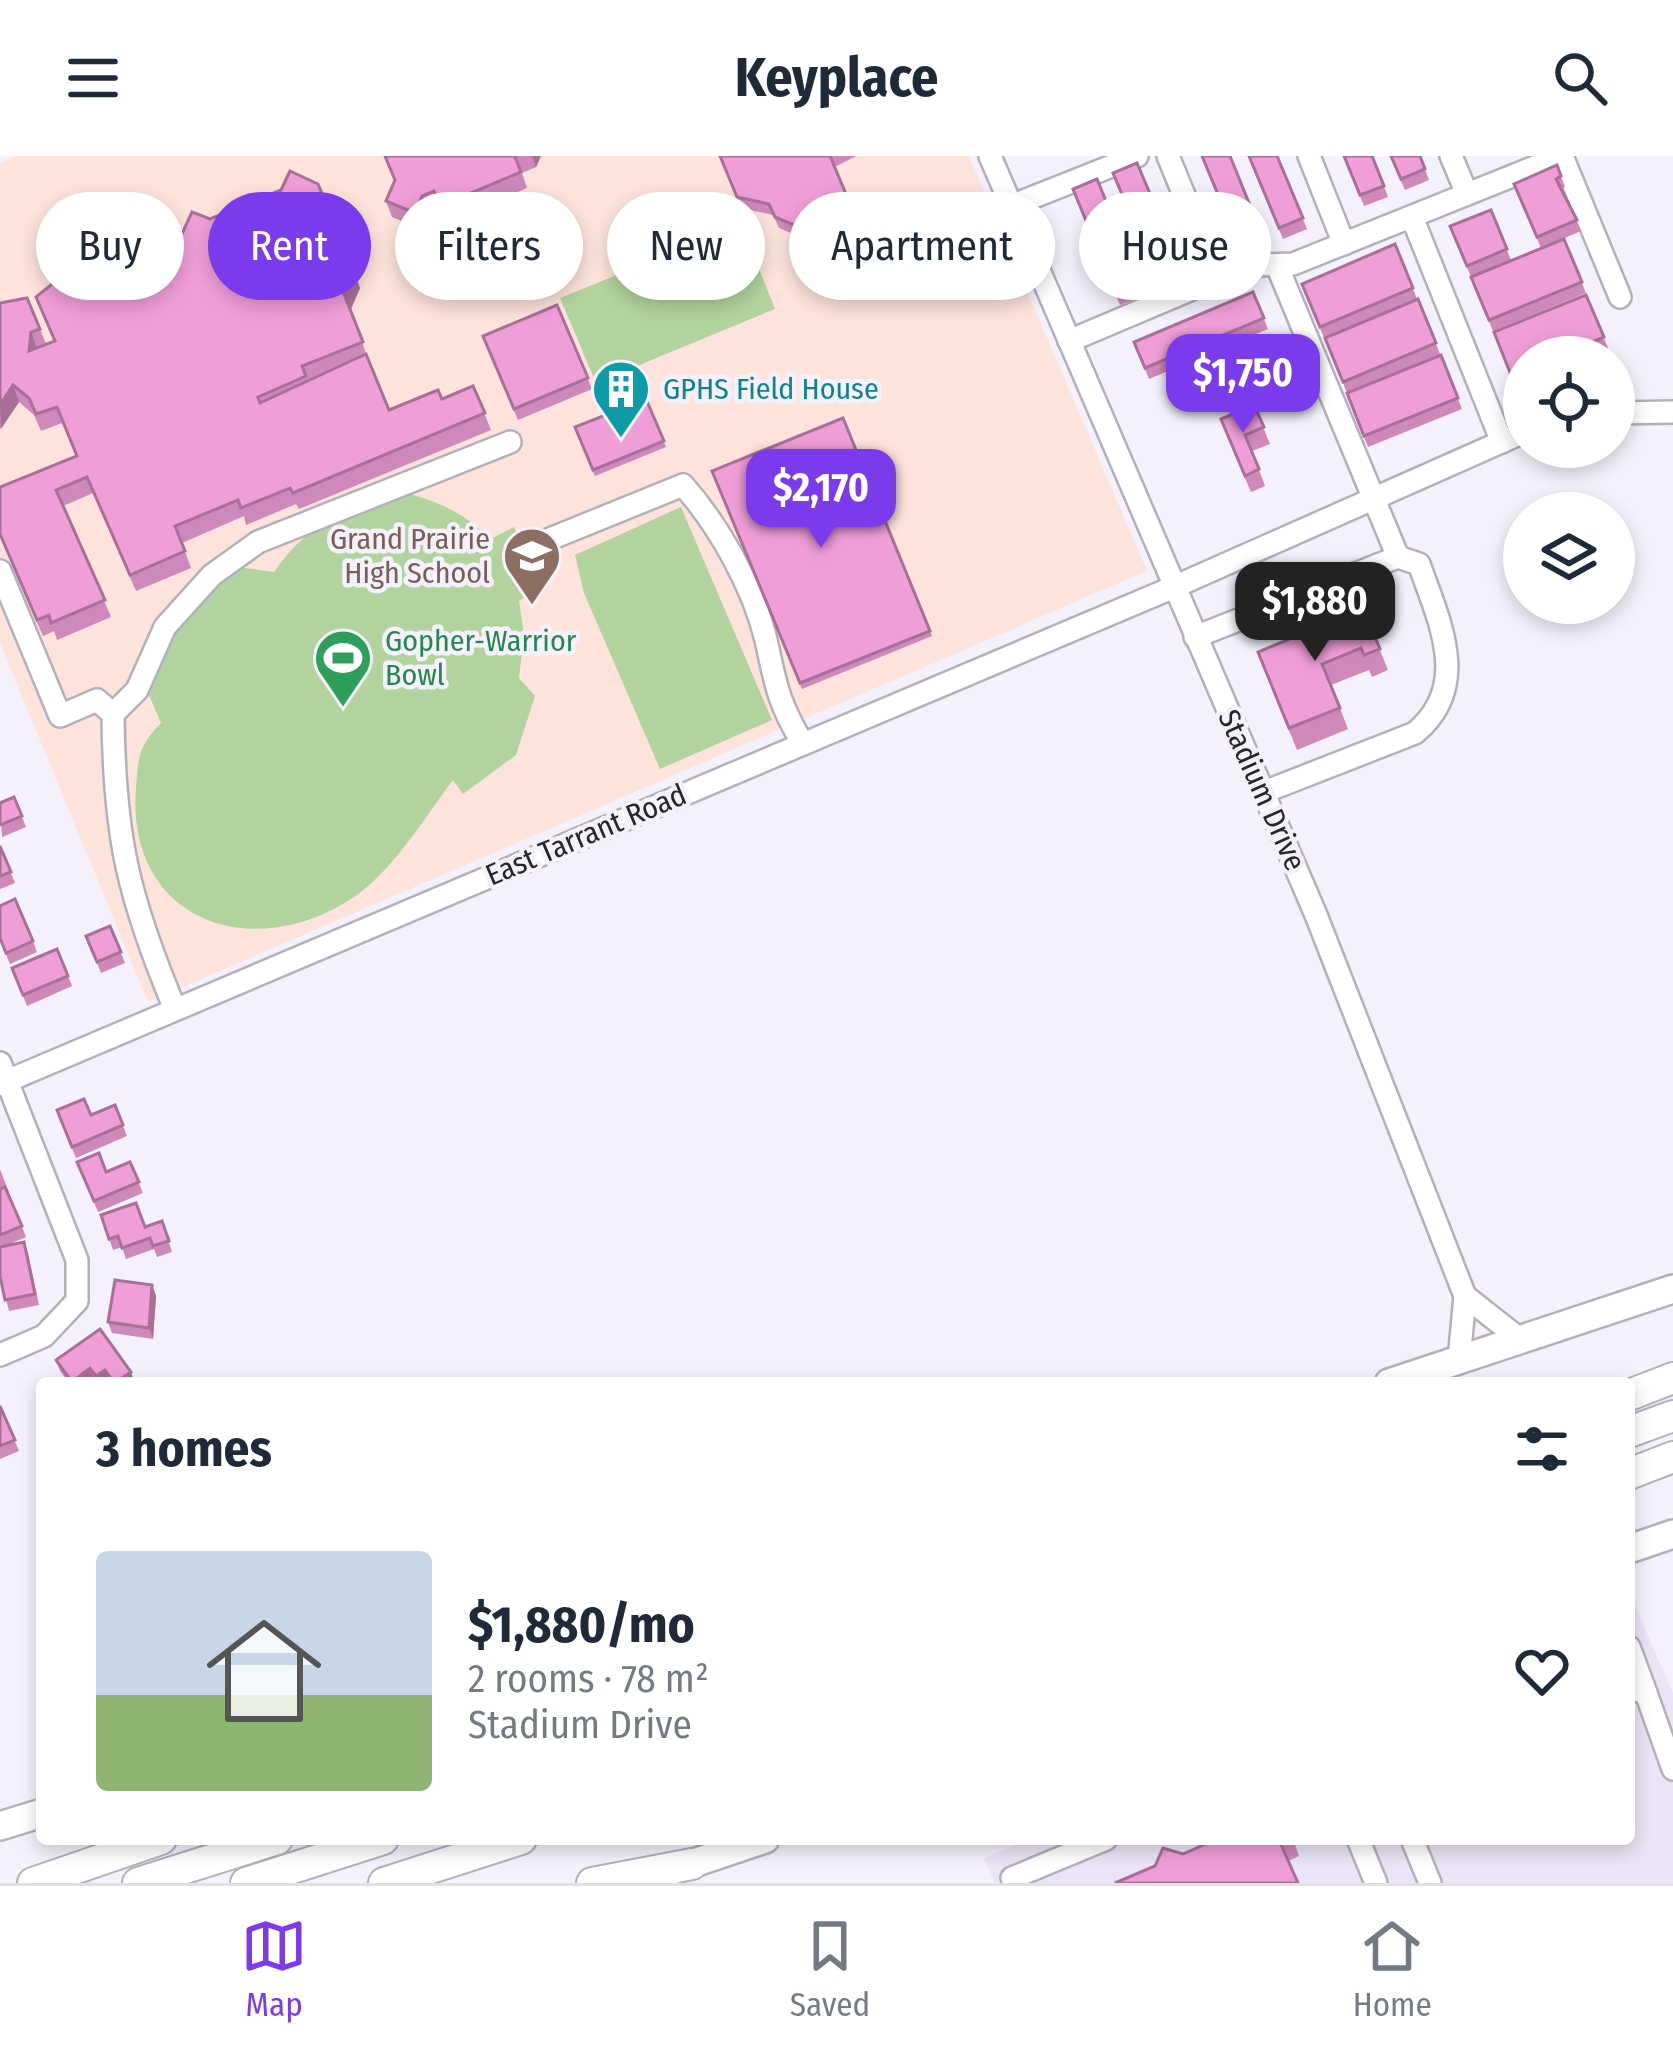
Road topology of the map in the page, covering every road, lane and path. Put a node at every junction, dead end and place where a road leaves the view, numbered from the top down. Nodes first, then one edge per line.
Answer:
1 (990, 156) edge
2 (1137, 156) edge
3 (1168, 156) edge
4 (1309, 156) edge
5 (1451, 156) edge
6 (1562, 156) edge
7 (1005, 192) edge
8 (1046, 192) edge
9 (1183, 192) edge
10 (1467, 194) junction
11 (1412, 217) junction
12 (1344, 244) junction
13 (1271, 267) edge
14 (1278, 268) junction
15 (1620, 297) dead end
16 (1051, 300) edge
17 (1166, 300) edge
18 (1069, 341) junction
19 (1673, 412) edge
20 (1635, 413) edge
21 (510, 442) dead end
22 (1502, 442) joint
23 (1372, 500) junction
24 (550, 538) dead end
25 (1398, 557) junction
26 (0, 572) edge
27 (1174, 587) junction
28 (1195, 637) junction
29 (113, 714) junction
30 (803, 744) junction
31 (1264, 792) junction
32 (175, 1009) junction
33 (2, 1076) edge
34 (1673, 1289) edge
35 (1465, 1296) junction
36 (1521, 1340) junction
37 (0, 1354) edge
38 (1459, 1360) junction
39 (1407, 1377) edge
40 (1673, 1378) edge
41 (1635, 1393) edge
42 (1673, 1416) edge
43 (1635, 1430) edge
44 (1673, 1457) edge
45 (1635, 1472) edge
46 (1673, 1534) edge
47 (1635, 1547) edge
48 (1637, 1691) edge
49 (1673, 1769) edge
50 (36, 1815) edge
51 (0, 1826) edge
52 (144, 1845) edge
53 (258, 1845) edge
54 (364, 1845) edge
55 (502, 1845) edge
56 (747, 1845) edge
57 (1092, 1845) edge
58 (1360, 1845) edge
59 (1414, 1845) edge
60 (692, 1864) junction
61 (1013, 1880) edge
62 (33, 1883) edge
63 (138, 1883) edge
64 (246, 1883) edge
65 (384, 1883) edge
66 (592, 1883) edge
67 (634, 1883) edge
68 (1376, 1883) edge
69 (1430, 1883) edge

1 - 7 street, Stadium Drive
2 - 8 street
3 - 9 street
4 - 12 street
5 - 10 street
6 - 10 street
6 - 15 street
10 - 11 street
11 - 12 street
11 - 22 street
12 - 14 street
13 - 14 street
14 - 23 street
16 - 18 street, Stadium Drive
17 - 18 street
18 - 27 street, Stadium Drive
19 - 20 street
21 - 29 street
22 - 23 street, East Tarrant Road
23 - 25 street
23 - 27 street, East Tarrant Road
24 - 30 street
25 - 28 street
25 - 31 street
26 - 29 street
27 - 28 street, Stadium Drive
27 - 30 street, East Tarrant Road
28 - 31 street, Stadium Drive
29 - 32 street
30 - 32 street, East Tarrant Road
31 - 35 street, Stadium Drive
32 - 33 street, East Tarrant Road
33 - 37 street
34 - 36 main road
35 - 36 street
35 - 38 street, Stadium Drive
36 - 38 main road
38 - 39 main road
40 - 41 highway
42 - 43 highway
44 - 45 highway
46 - 47 main road
48 - 49 street
50 - 51 main road
52 - 62 highway
53 - 63 highway
54 - 64 highway
55 - 65 highway
56 - 60 main road
57 - 61 street
58 - 68 street
59 - 69 street
60 - 66 highway
60 - 67 main road

